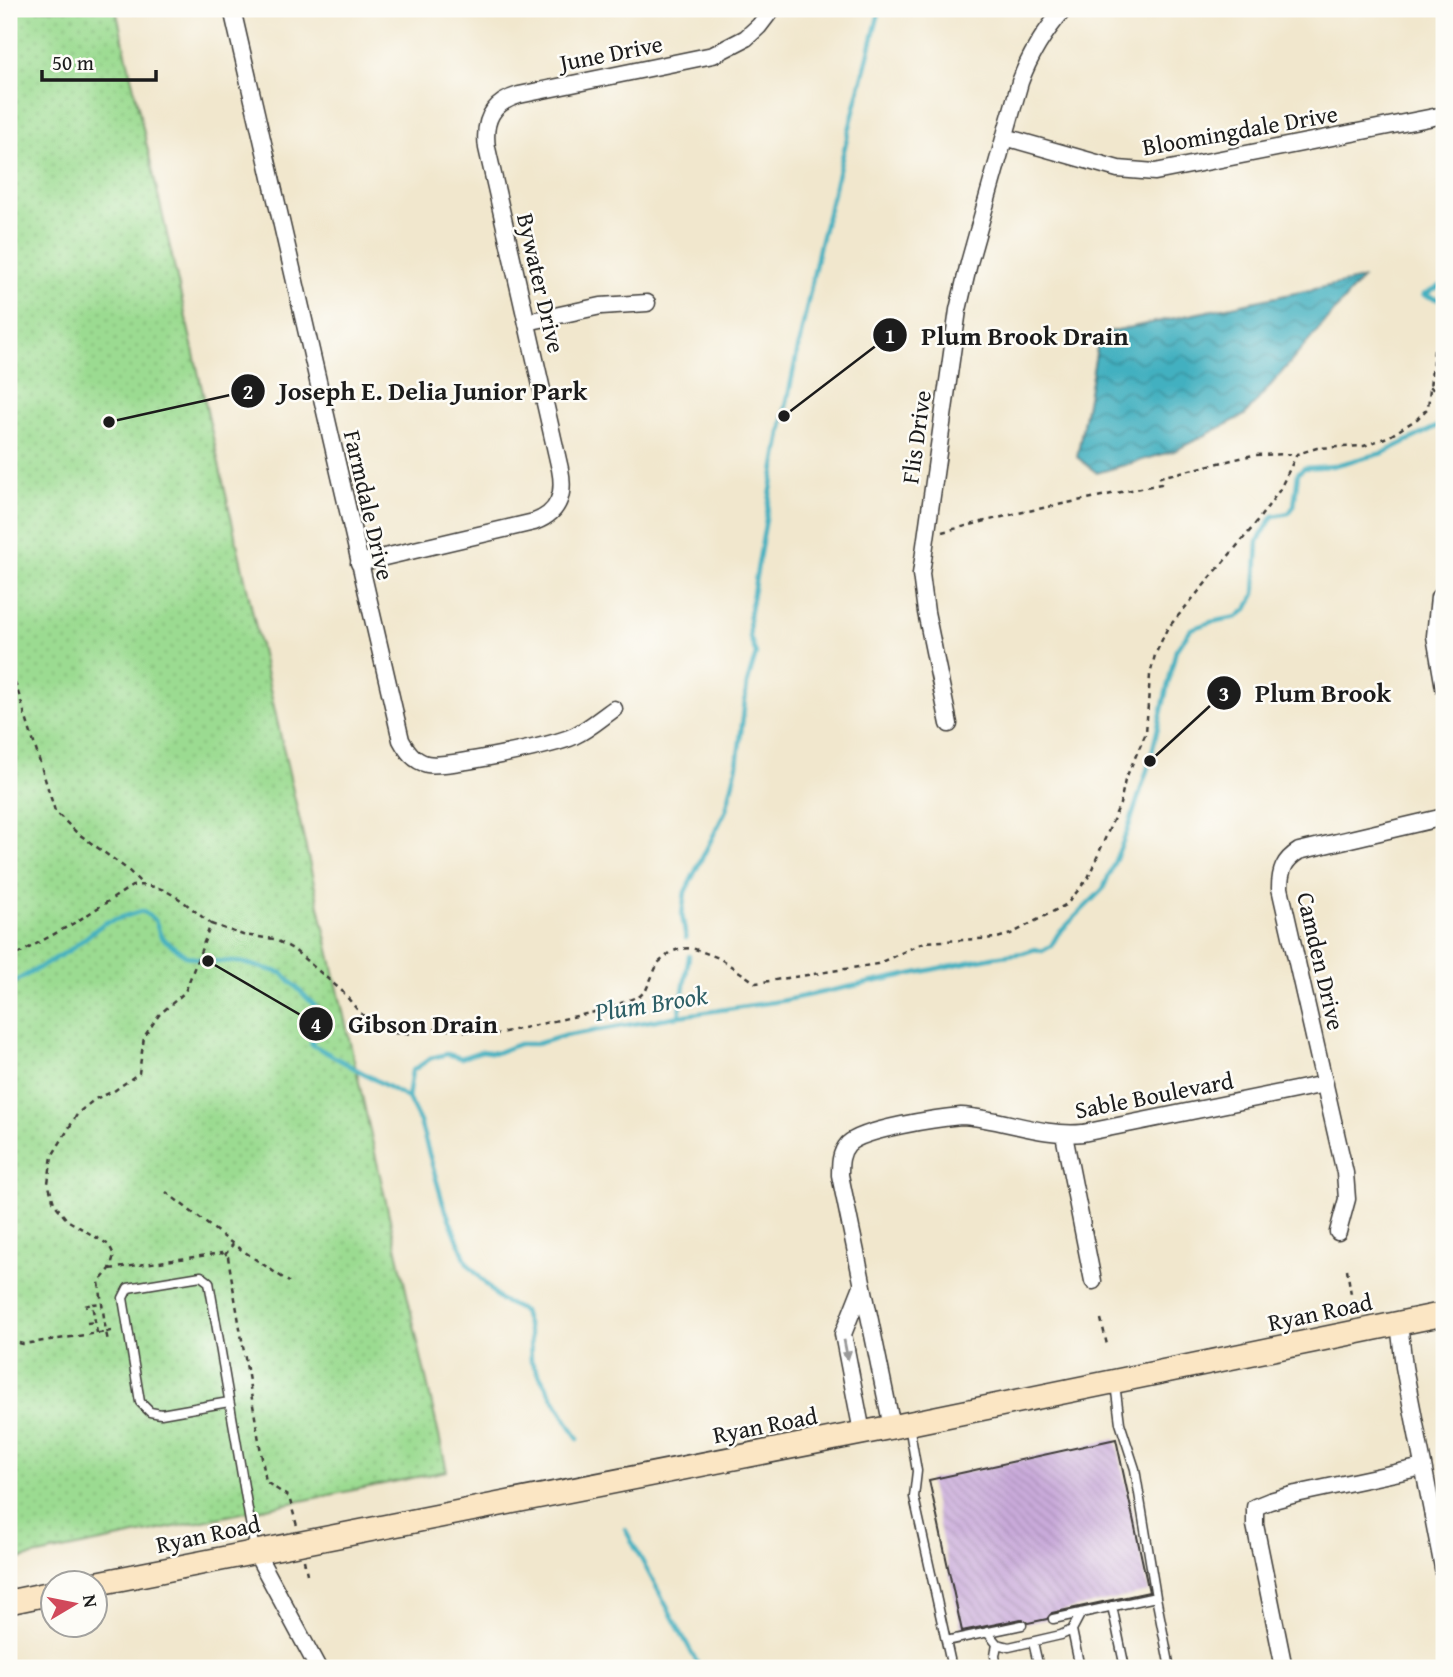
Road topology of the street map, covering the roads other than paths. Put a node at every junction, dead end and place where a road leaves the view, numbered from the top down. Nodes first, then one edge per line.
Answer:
1 (232, 9) edge
2 (772, 9) edge
3 (1064, 9) edge
4 (491, 113) joint
5 (1444, 115) edge
6 (1005, 137) junction
7 (647, 303) dead end
8 (527, 322) junction
9 (359, 563) junction
10 (1439, 597) dead end
11 (1444, 688) edge
12 (614, 709) dead end
13 (949, 724) dead end
14 (1444, 817) edge
15 (1325, 1084) junction
16 (1064, 1135) junction
17 (1338, 1232) dead end
18 (1093, 1281) dead end
19 (862, 1286) junction
20 (1444, 1314) edge
21 (1399, 1323) junction
22 (1115, 1381) junction
23 (229, 1402) junction
24 (901, 1425) junction
25 (862, 1432) junction
26 (1423, 1467) junction
27 (255, 1551) junction
28 (1444, 1573) edge
29 (108, 1581) edge
30 (38, 1595) edge
31 (1156, 1597) junction
32 (9, 1602) edge
33 (1112, 1606) junction
34 (1081, 1613) junction
35 (1053, 1619) dead end
36 (1022, 1625) dead end
37 (1072, 1630) junction
38 (987, 1632) junction
39 (946, 1641) junction
40 (1034, 1642) junction
41 (998, 1644) junction
42 (318, 1668) edge
43 (952, 1668) edge
44 (998, 1668) edge
45 (1039, 1668) edge
46 (1080, 1668) edge
47 (1125, 1668) edge
48 (1170, 1668) edge
49 (1284, 1668) edge

1 - 9 street, Farmdale Drive
2 - 4 street, June Drive
3 - 6 street, Flis Drive
4 - 8 street, Bywater Drive
5 - 6 street, Bloomingdale Drive
6 - 13 street, Flis Drive
7 - 8 street
8 - 9 street, Bywater Drive
9 - 12 street, Farmdale Drive
10 - 11 street
14 - 15 street, Camden Drive
15 - 16 street, Sable Boulevard
15 - 17 street, Camden Drive
16 - 18 street
16 - 19 street, Sable Boulevard
19 - 24 street, Sable Boulevard
19 -> 25 street
20 - 21 main road, Ryan Road
21 - 22 main road, Ryan Road
21 - 26 street
22 - 24 main road, Ryan Road
22 - 31 lane
23 - 23 lane
23 - 27 lane
24 - 25 main road, Ryan Road
24 - 39 lane
25 - 27 main road, Ryan Road
26 - 28 street
26 - 49 street
27 - 29 main road, Ryan Road
27 - 42 street
30 - 32 main road
31 - 33 lane
31 - 48 lane
33 - 34 lane
33 - 47 lane
34 - 35 lane
34 - 37 lane
36 - 38 lane
37 - 40 lane
37 - 46 lane
38 - 39 lane
38 - 41 lane
39 - 43 lane
40 - 41 lane
40 - 45 lane
41 - 44 lane

